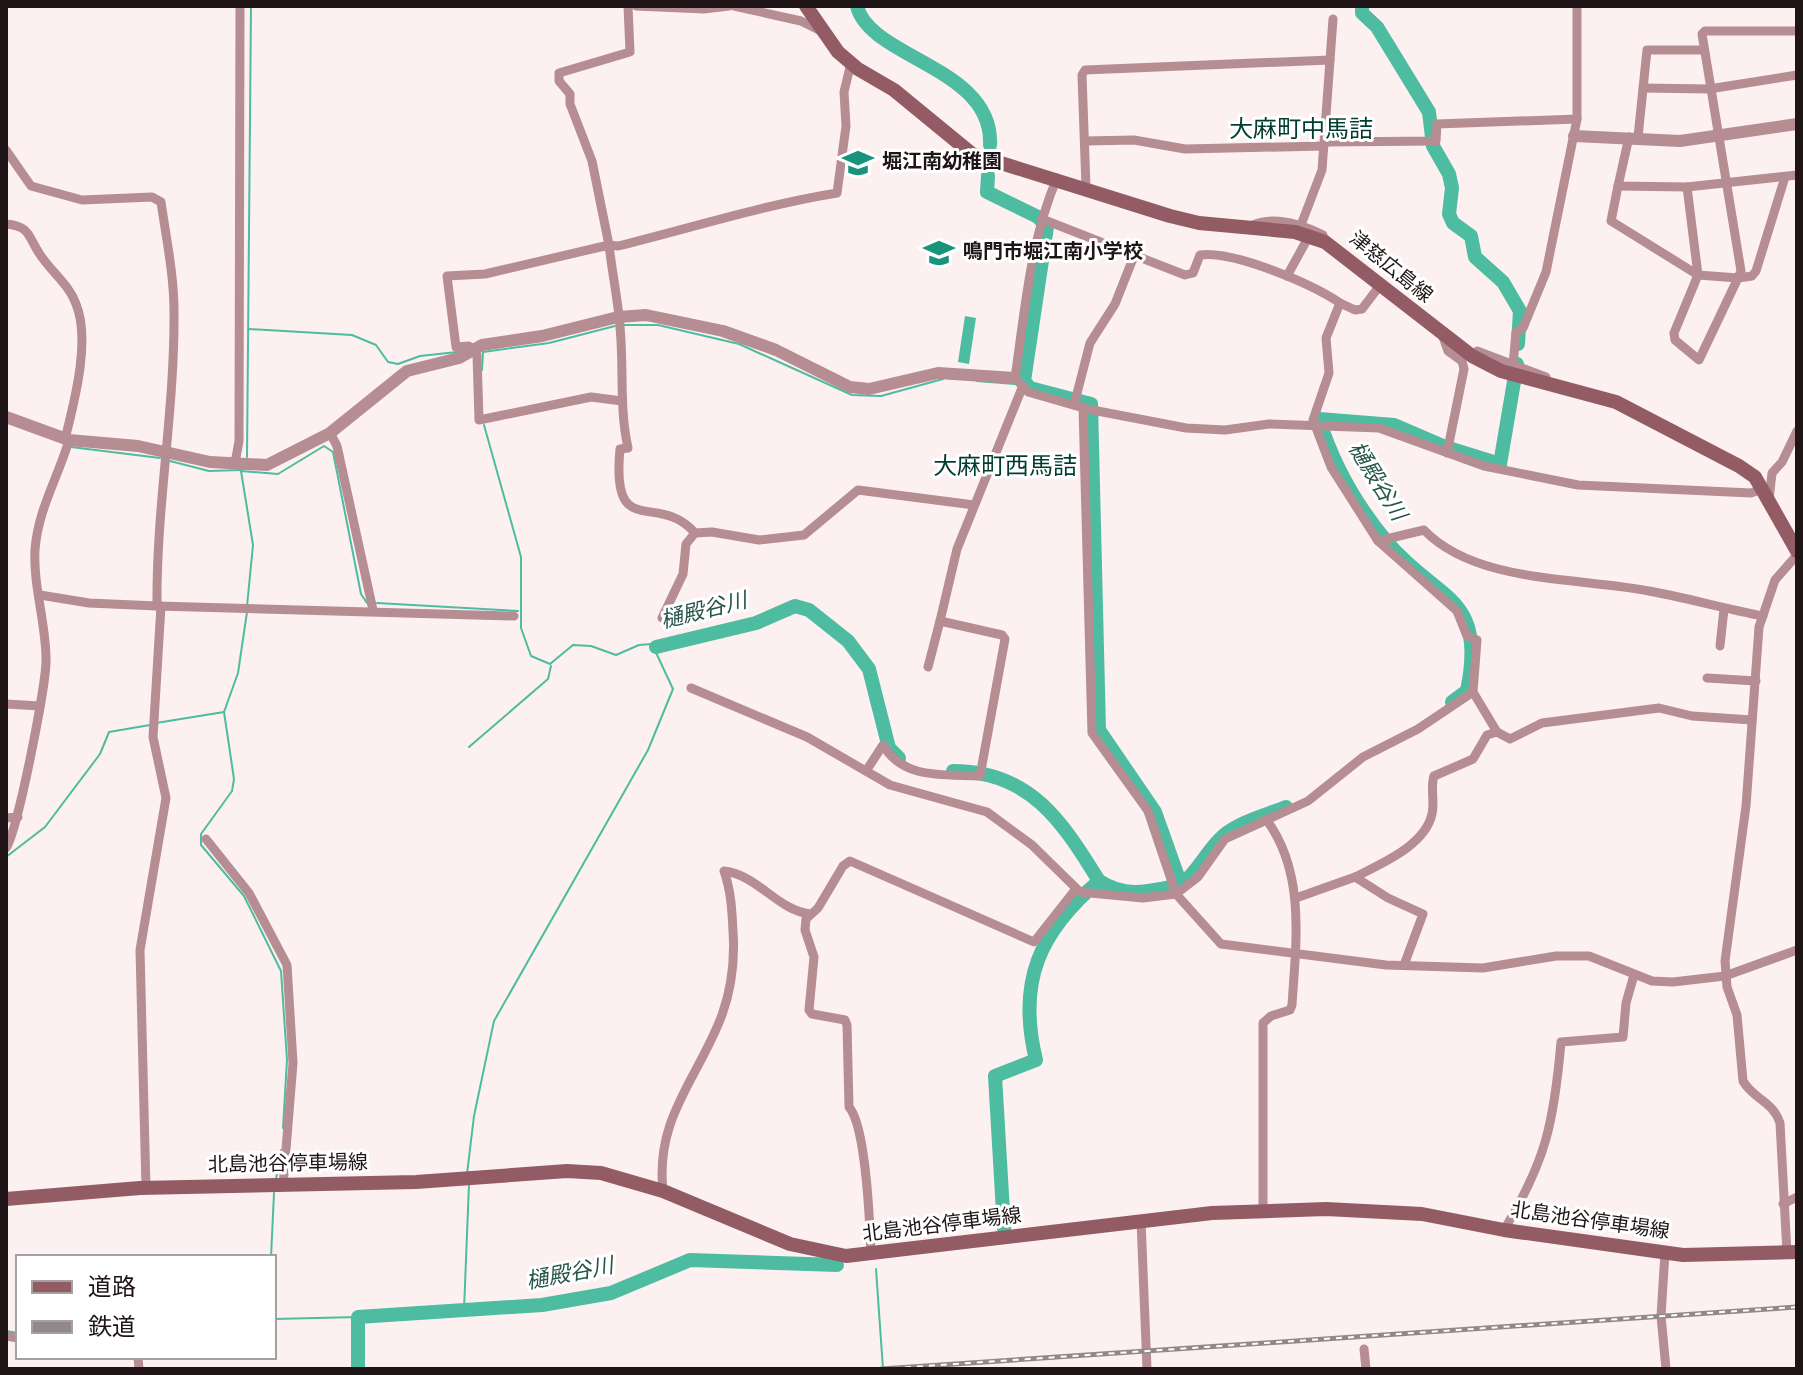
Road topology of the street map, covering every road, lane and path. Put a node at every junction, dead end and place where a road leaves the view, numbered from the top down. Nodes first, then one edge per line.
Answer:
1 (240, 6) edge
2 (628, 6) edge
3 (636, 6) edge
4 (732, 6) edge
5 (806, 6) edge
6 (1577, 6) edge
7 (1333, 19) dead end
8 (821, 31) junction
9 (1797, 31) edge
10 (1703, 50) junction
11 (1330, 60) junction
12 (851, 63) junction
13 (1797, 75) edge
14 (1643, 88) junction
15 (1709, 89) junction
16 (1577, 119) junction
17 (1797, 124) edge
18 (1574, 136) junction
19 (1634, 137) junction
20 (1717, 137) junction
21 (1086, 141) junction
22 (1325, 144) junction
23 (6, 150) edge
24 (1797, 175) edge
25 (1785, 177) junction
26 (1057, 178) junction
27 (1726, 185) junction
28 (1618, 186) junction
29 (1086, 187) junction
30 (1687, 187) junction
31 (1042, 221) junction
32 (6, 224) edge
33 (1303, 226) junction
34 (609, 245) junction
35 (1134, 256) junction
36 (1698, 275) junction
37 (1287, 276) junction
38 (1738, 278) junction
39 (1381, 284) junction
40 (1340, 303) junction
41 (619, 323) junction
42 (1446, 339) junction
43 (473, 351) junction
44 (1513, 365) junction
45 (1018, 383) junction
46 (1564, 388) junction
47 (622, 401) junction
48 (1084, 408) junction
49 (6, 417) edge
50 (1320, 424) junction
51 (1797, 431) edge
52 (330, 433) junction
53 (67, 440) junction
54 (1447, 453) junction
55 (164, 456) junction
56 (237, 463) junction
57 (1765, 495) junction
58 (974, 505) junction
59 (695, 533) junction
60 (1382, 538) junction
61 (1797, 553) edge
62 (40, 595) junction
63 (373, 605) junction
64 (159, 606) junction
65 (1724, 609) junction
66 (514, 616) dead end
67 (1763, 616) junction
68 (662, 618) dead end
69 (940, 621) junction
70 (1720, 646) dead end
71 (928, 667) dead end
72 (1707, 678) dead end
73 (1756, 681) junction
74 (691, 688) dead end
75 (1470, 694) junction
76 (6, 704) edge
77 (40, 706) junction
78 (1752, 720) junction
79 (1494, 733) junction
80 (866, 771) junction
81 (18, 817) junction
82 (6, 818) edge
83 (1266, 819) junction
84 (206, 839) dead end
85 (6, 848) edge
86 (1355, 877) junction
87 (1174, 889) junction
88 (1081, 892) junction
89 (1296, 898) junction
90 (810, 914) junction
91 (1797, 950) edge
92 (1295, 954) junction
93 (1404, 965) junction
94 (1634, 975) junction
95 (1725, 976) junction
96 (277, 1185) junction
97 (146, 1188) junction
98 (663, 1191) junction
99 (1797, 1197) edge
100 (6, 1199) edge
101 (1783, 1204) junction
102 (1263, 1211) junction
103 (1141, 1221) junction
104 (1504, 1230) junction
105 (1665, 1253) junction
106 (1792, 1253) edge
107 (871, 1255) junction
108 (1364, 1349) dead end
109 (1147, 1369) edge
110 (1366, 1369) edge
111 (1666, 1369) edge

1 - 56 street
2 - 34 street
3 - 4 street
4 - 8 street
5 - 8 main road, 津慈広島線
6 - 16 street
7 - 11 street
8 - 12 main road, 津慈広島線
9 - 10 street
10 - 14 street
10 - 15 street
11 - 21 street
11 - 22 street
12 - 26 main road, 津慈広島線
12 - 34 street
13 - 15 street
14 - 15 street
14 - 19 street
15 - 20 street
16 - 18 street
16 - 22 street
17 - 20 street
18 - 19 street
18 - 44 street
19 - 20 street
19 - 28 street
20 - 27 street
21 - 22 street
21 - 29 street
22 - 33 street
23 - 55 street
24 - 25 street
25 - 27 street
25 - 38 street
26 - 29 main road, 津慈広島線
26 - 31 street
27 - 30 street
27 - 38 street
28 - 30 street
28 - 36 street
29 - 33 main road, 津慈広島線
30 - 36 street
31 - 35 street
31 - 45 street
32 - 53 street
33 - 37 street
33 - 39 main road, 津慈広島線
34 - 41 street
34 - 43 street
35 - 37 street
35 - 48 street
36 - 38 street
36 - 38 street
37 - 40 street
39 - 40 street
39 - 42 main road, 津慈広島線
40 - 50 street
41 - 43 street
41 - 45 street
41 - 47 street
42 - 44 street
42 - 46 main road, 津慈広島線
42 - 54 street
43 - 47 street
43 - 52 street
44 - 46 street
45 - 48 street
45 - 58 street
46 - 57 main road, 津慈広島線
47 - 59 street
48 - 50 street
48 - 87 street
49 - 53 street
50 - 54 street
50 - 60 street
51 - 57 street
52 - 56 street
52 - 63 street
53 - 55 street
53 - 62 street
54 - 57 street
55 - 56 street
55 - 64 street
57 - 61 main road, 津慈広島線
58 - 59 street
58 - 69 street
59 - 68 street
60 - 65 street
60 - 75 street
61 - 67 street
62 - 64 street
62 - 77 street
63 - 64 street
63 - 66 street
64 - 97 street
65 - 67 street
65 - 70 street
67 - 73 street
69 - 71 street
69 - 80 street
72 - 73 street
73 - 78 street
74 - 80 street
75 - 79 street
75 - 83 street
76 - 77 street
77 - 81 street
78 - 79 street
78 - 95 street
79 - 86 street
80 - 88 street
81 - 82 street
81 - 85 street
83 - 87 street
83 - 89 street
84 - 96 street
86 - 89 street
86 - 93 street
87 - 88 street
87 - 92 street
88 - 90 street
89 - 92 street
90 - 98 street
90 - 107 street
91 - 95 street
92 - 93 street
92 - 102 street
93 - 94 street
94 - 95 street
94 - 104 street
95 - 101 street
96 - 97 main road, 北島池谷停車場線
96 - 98 main road, 北島池谷停車場線
97 - 100 main road, 北島池谷停車場線
98 - 107 main road, 北島池谷停車場線
99 - 101 street
101 - 106 street
102 - 103 main road, 北島池谷停車場線
102 - 104 main road, 北島池谷停車場線
103 - 107 main road, 北島池谷停車場線
103 - 109 street
104 - 105 main road, 北島池谷停車場線
105 - 106 main road, 北島池谷停車場線
105 - 111 street
108 - 110 street

